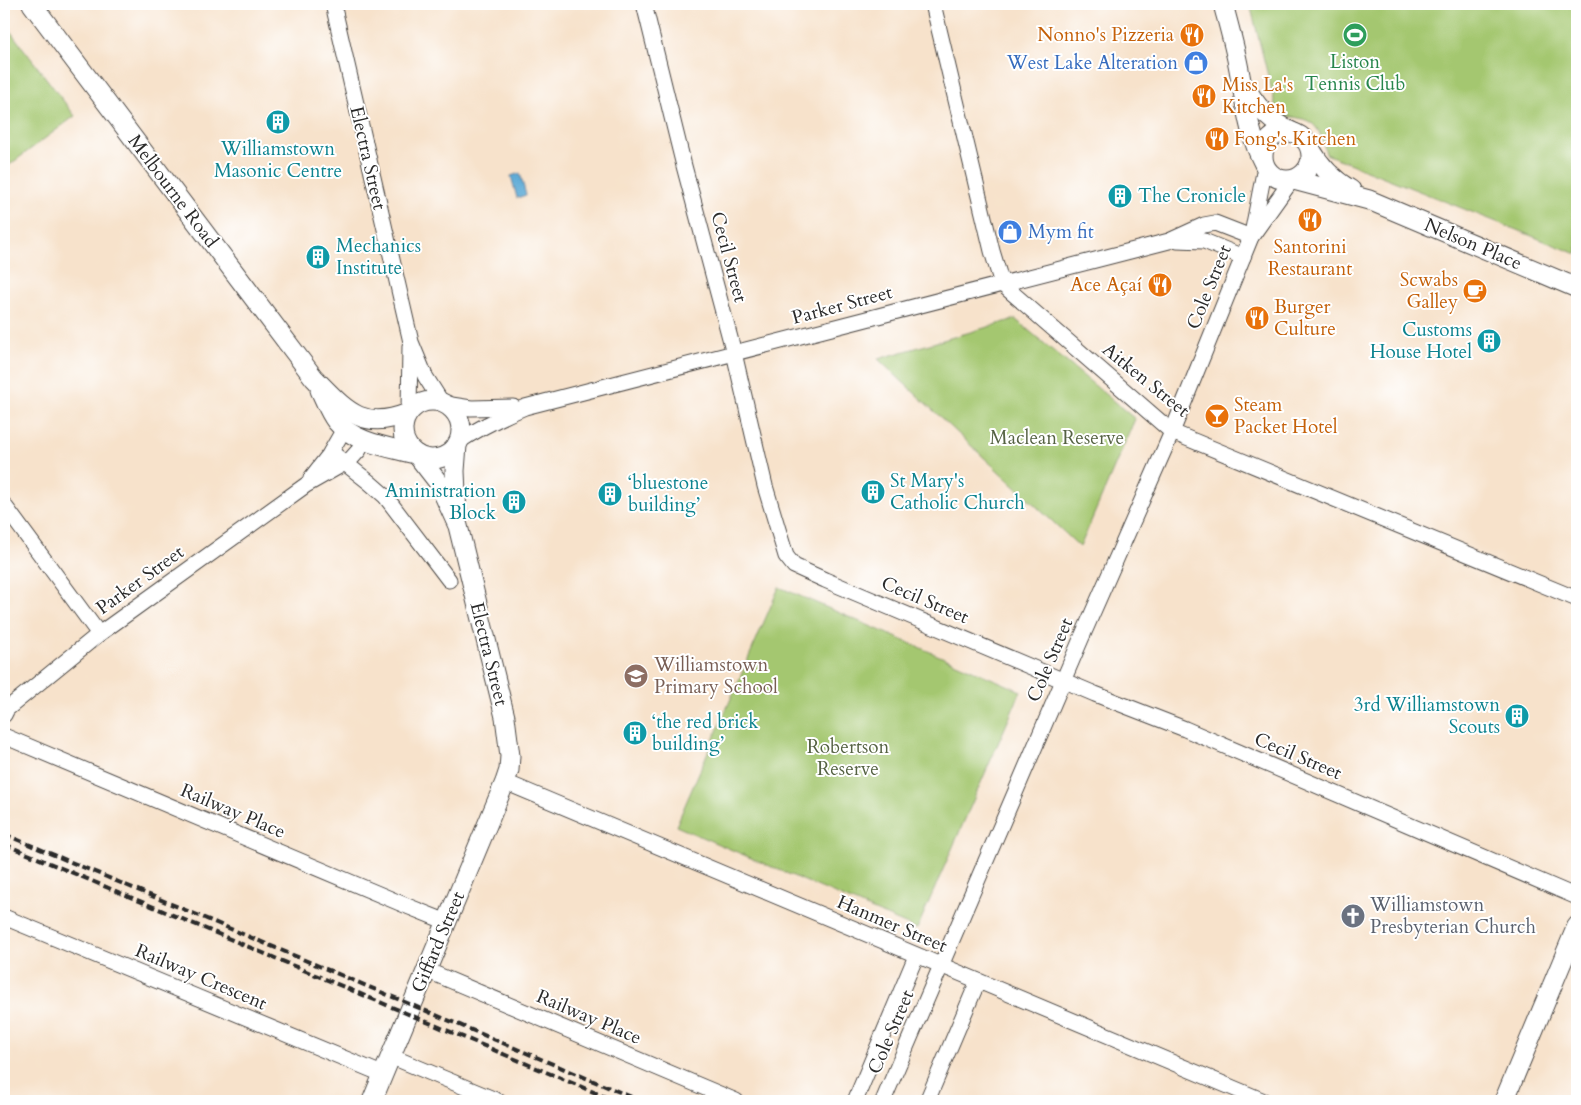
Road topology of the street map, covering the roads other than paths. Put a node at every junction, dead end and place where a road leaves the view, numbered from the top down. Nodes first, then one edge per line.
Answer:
1 (32, 4) edge
2 (333, 4) edge
3 (644, 4) edge
4 (933, 4) edge
5 (1223, 4) edge
6 (1240, 73) junction
7 (1295, 133) junction
8 (1310, 148) junction
9 (1264, 166) junction
10 (1292, 180) junction
11 (1369, 200) junction
12 (1252, 235) junction
13 (1169, 240) junction
14 (1242, 257) junction
15 (1002, 284) junction
16 (1577, 288) edge
17 (410, 342) junction
18 (734, 353) junction
19 (314, 378) junction
20 (443, 403) junction
21 (525, 407) junction
22 (409, 412) junction
23 (362, 417) junction
24 (344, 429) junction
25 (1172, 432) junction
26 (364, 439) junction
27 (457, 443) junction
28 (331, 452) junction
29 (416, 454) junction
30 (345, 464) junction
31 (306, 485) junction
32 (4, 505) edge
33 (458, 526) junction
34 (449, 580) dead end
35 (1577, 599) edge
36 (99, 634) junction
37 (1063, 680) junction
38 (4, 715) edge
39 (4, 736) edge
40 (505, 782) junction
41 (1577, 897) edge
42 (4, 917) edge
43 (447, 922) junction
44 (1577, 926) edge
45 (916, 956) junction
46 (941, 966) junction
47 (426, 970) junction
48 (978, 981) junction
49 (390, 1056) junction
50 (382, 1074) junction
51 (372, 1101) edge
52 (498, 1101) edge
53 (736, 1101) edge
54 (855, 1101) edge
55 (883, 1101) edge
56 (927, 1101) edge
57 (1264, 1101) edge
58 (1504, 1101) edge

1 - 19 street, Melbourne Road
2 - 17 street, Electra Street
3 - 18 street, Cecil Street
4 - 15 street
5 - 6 street
6 - 7 street
6 - 9 street
7 - 8 street
7 - 9 street
8 - 10 street
8 - 11 street, Nelson Place
9 - 10 street
9 - 12 street, Cole Street
10 - 11 street, Nelson Place
10 - 12 street, Cole Street
11 - 16 street, Nelson Place
12 - 13 street, Parker Street
12 - 14 street, Cole Street
13 - 14 street, Parker Street
13 - 15 street, Parker Street
14 - 25 street, Cole Street
15 - 18 street, Parker Street
15 - 25 street, Aitken Street
17 - 20 street, Electra Street
17 - 22 street, Electra Street
18 - 21 street, Parker Street
18 - 37 street, Cecil Street
19 - 23 street, Melbourne Road
19 - 24 street, Melbourne Road
20 - 21 street, Parker Street
20 - 22 street
20 - 27 street
21 - 27 street, Parker Street
22 - 23 street, Melbourne Road
22 - 29 street
23 - 24 street
23 - 26 street
24 - 26 street, Melbourne Road
24 - 28 street, Parker Street
25 - 35 street, Aitken Street
25 - 37 street, Cole Street
26 - 29 street, Melbourne Road
26 - 30 street, Parker Street
27 - 29 street
27 - 33 street, Electra Street
28 - 30 street
28 - 31 street, Parker Street
29 - 33 street, Electra Street
30 - 31 street, Parker Street
30 - 34 street
31 - 36 street, Parker Street
32 - 36 street
33 - 40 street, Electra Street
36 - 38 street, Parker Street
37 - 41 street, Cecil Street
37 - 46 street, Cole Street
39 - 43 street, Railway Place
40 - 43 street, Giffard Street
40 - 45 street, Hanmer Street
42 - 50 street, Railway Crescent
43 - 47 street, Giffard Street
44 - 58 street
45 - 46 street, Hanmer Street
45 - 54 street
46 - 48 street, Hanmer Street
46 - 55 street, Cole Street
47 - 49 street, Giffard Street
47 - 53 street, Railway Place
48 - 56 street
48 - 57 street, Hanmer Street
49 - 50 street, Giffard Street
49 - 52 street
50 - 51 street, Giffard Street

